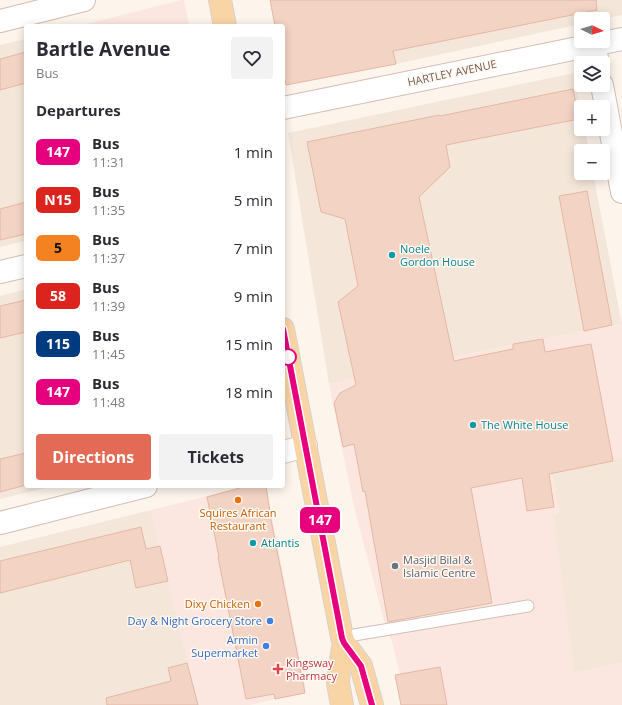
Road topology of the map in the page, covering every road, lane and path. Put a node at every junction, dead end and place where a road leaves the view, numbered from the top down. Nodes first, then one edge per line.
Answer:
1 (84, 0) edge
2 (220, 0) edge
3 (0, 22) edge
4 (225, 24) edge
5 (622, 39) edge
6 (596, 54) edge
7 (603, 92) edge
8 (285, 108) edge
9 (622, 192) edge
10 (24, 266) edge
11 (0, 272) edge
12 (285, 339) edge
13 (306, 446) junction
14 (285, 451) edge
15 (138, 488) edge
16 (0, 524) edge
17 (528, 606) dead end
18 (343, 640) junction
19 (340, 704) edge
20 (372, 705) edge

1 - 3 street
2 - 4 main road
5 - 6 street, HARTLEY AVENUE
6 - 8 street, HARTLEY AVENUE
7 - 9 street
10 - 11 street
12 - 13 main road
13 - 14 street
13 - 18 main road
15 - 16 street
17 - 18 lane
18 - 19 main road
18 - 20 main road

